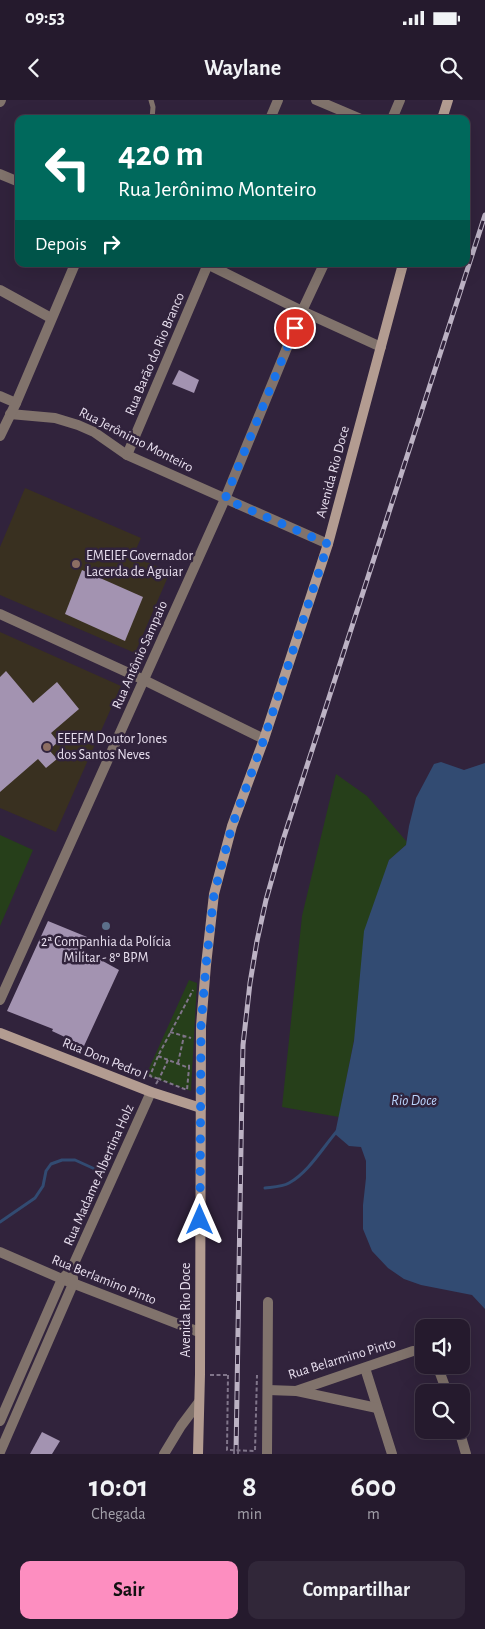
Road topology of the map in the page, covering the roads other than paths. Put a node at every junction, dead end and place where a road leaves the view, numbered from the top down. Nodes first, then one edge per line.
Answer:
1 (151, 100) edge
2 (278, 100) edge
3 (316, 100) edge
4 (400, 100) edge
5 (448, 100) edge
6 (152, 115) edge
7 (272, 115) edge
8 (352, 115) edge
9 (394, 115) edge
10 (443, 115) edge
11 (0, 174) edge
12 (15, 180) edge
13 (74, 267) edge
14 (207, 267) edge
15 (214, 267) edge
16 (323, 267) edge
17 (402, 267) edge
18 (0, 290) edge
19 (302, 311) junction
20 (51, 318) junction
21 (382, 348) junction
22 (0, 396) edge
23 (16, 403) junction
24 (10, 414) junction
25 (0, 436) edge
26 (127, 455) junction
27 (225, 499) junction
28 (328, 544) junction
29 (0, 614) edge
30 (144, 680) junction
31 (264, 739) junction
32 (0, 1000) edge
33 (0, 1033) edge
34 (151, 1092) junction
35 (200, 1108) junction
36 (0, 1252) edge
37 (71, 1270) junction
38 (62, 1279) junction
39 (73, 1284) junction
40 (268, 1302) dead end
41 (199, 1332) junction
42 (415, 1351) edge
43 (365, 1368) junction
44 (268, 1390) junction
45 (296, 1391) junction
46 (199, 1402) junction
47 (377, 1408) junction
48 (0, 1420) edge
49 (462, 1439) edge
50 (0, 1452) edge
51 (164, 1454) edge
52 (198, 1454) edge
53 (267, 1454) edge
54 (392, 1454) edge
55 (466, 1454) edge

1 - 6 lane
2 - 7 street
3 - 8 street
4 - 9 street
5 - 10 street
11 - 12 street
13 - 20 street
14 - 26 street, Rua Barão do Rio Branco
15 - 19 street
16 - 19 street, Rua Antônio Sampaio
17 - 21 street, Avenida Rio Doce
18 - 20 street
19 - 21 street
19 - 27 street, Rua Antônio Sampaio
20 - 23 street
21 - 28 street, Avenida Rio Doce
22 - 23 street
23 - 24 street
24 - 25 street
24 - 26 street, Rua Jerônimo Monteiro
26 - 27 street, Rua Jerônimo Monteiro
27 - 28 street, Rua Jerônimo Monteiro
27 - 30 street, Rua Antônio Sampaio
28 - 31 street, Avenida Rio Doce
29 - 30 street
30 - 31 street
30 - 32 street, Rua Antônio Sampaio
31 - 35 street, Avenida Rio Doce
33 - 34 street, Rua Dom Pedro I
34 - 35 street, Rua Dom Pedro I
34 - 37 street, Rua Madame Albertina Holz
35 - 41 street, Avenida Rio Doce
36 - 38 street, Rua Berlamino Pinto
37 - 38 street, Rua Madame Albertina Holz
37 - 39 street
38 - 39 street, Rua Berlamino Pinto
38 - 48 street, Rua Madame Albertina Holz
39 - 41 street, Rua Berlamino Pinto
39 - 50 street
40 - 44 street
41 - 46 street, Avenida Rio Doce
42 - 43 street, Rua Belarmino Pinto
43 - 45 street, Rua Belarmino Pinto
43 - 47 street
44 - 45 street, Rua Belarmino Pinto
44 - 53 street
45 - 47 street
46 - 51 street
46 - 52 street, Avenida Rio Doce
47 - 54 street
49 - 55 street

